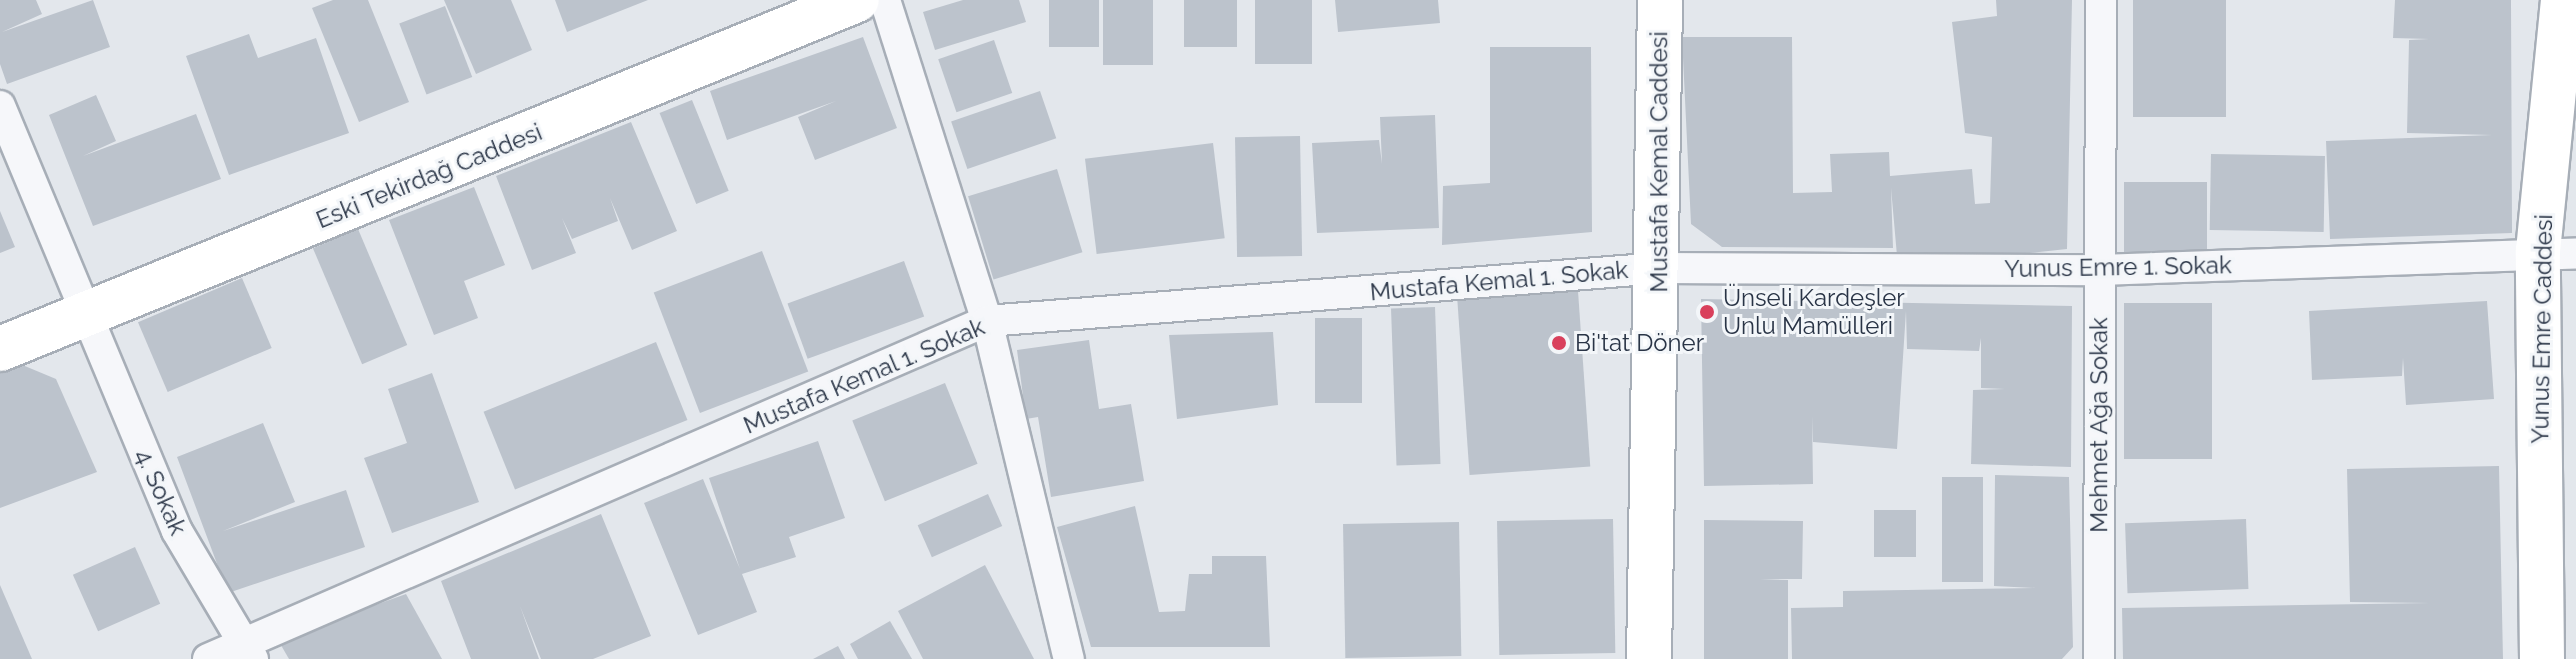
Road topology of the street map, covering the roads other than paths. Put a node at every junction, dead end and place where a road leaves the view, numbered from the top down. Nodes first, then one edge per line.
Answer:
1 (857, 0) edge
2 (885, 0) edge
3 (1660, 0) edge
4 (2101, 0) edge
5 (2563, 0) edge
6 (0, 106) edge
7 (2557, 252) edge
8 (1660, 268) junction
9 (2100, 270) junction
10 (84, 318) junction
11 (987, 321) junction
12 (0, 349) edge
13 (249, 652) edge
14 (208, 659) edge
15 (1069, 659) edge
16 (1649, 659) edge
17 (2099, 659) edge
18 (2542, 659) edge

1 - 10 street, Eski Tekirdağ Caddesi
2 - 11 street
3 - 8 street, Mustafa Kemal Caddesi
4 - 9 street, Mehmet Ağa Sokak
5 - 7 street, Yunus Emre Caddesi
6 - 10 street, 4. Sokak
7 - 9 street, Yunus Emre 1. Sokak
7 - 18 street, Yunus Emre Caddesi
8 - 9 street, Yunus Emre 1. Sokak
8 - 11 street, Mustafa Kemal 1. Sokak
8 - 16 street, Mustafa Kemal Caddesi
9 - 17 street, Mehmet Ağa Sokak
10 - 12 street, Eski Tekirdağ Caddesi
10 - 13 street, 4. Sokak
11 - 13 street, Mustafa Kemal 1. Sokak
11 - 15 street
13 - 14 street, Mustafa Kemal 1. Sokak

